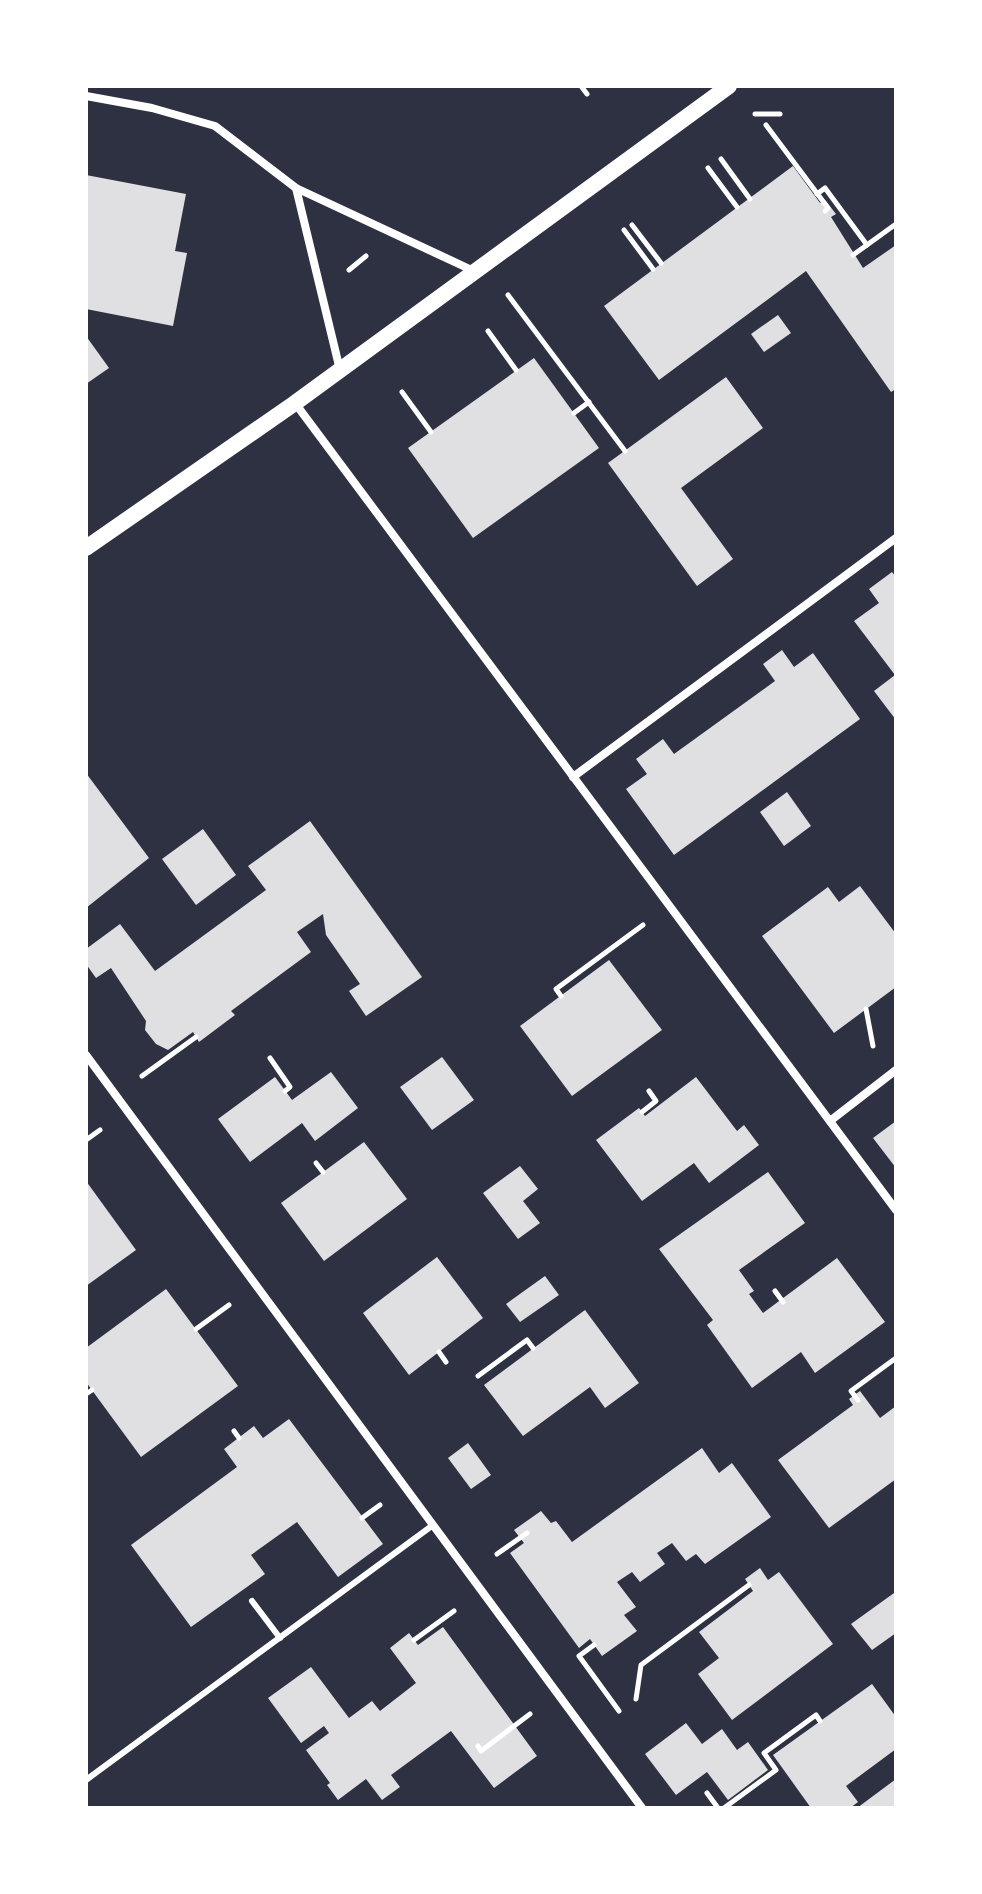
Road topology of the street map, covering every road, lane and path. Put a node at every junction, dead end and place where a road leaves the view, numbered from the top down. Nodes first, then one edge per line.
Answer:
1 (581, 86) edge
2 (729, 86) edge
3 (587, 94) dead end
4 (86, 96) edge
5 (766, 125) dead end
6 (721, 159) dead end
7 (708, 168) dead end
8 (296, 188) junction
9 (817, 194) junction
10 (750, 199) dead end
11 (737, 207) dead end
12 (825, 211) dead end
13 (896, 224) edge
14 (632, 225) dead end
15 (624, 230) dead end
16 (867, 245) junction
17 (370, 253) dead end
18 (853, 255) dead end
19 (661, 263) dead end
20 (653, 269) dead end
21 (348, 270) dead end
22 (476, 272) junction
23 (488, 331) dead end
24 (340, 370) junction
25 (516, 370) dead end
26 (402, 392) dead end
27 (589, 402) junction
28 (295, 403) junction
29 (574, 413) dead end
30 (431, 432) dead end
31 (625, 451) dead end
32 (896, 538) edge
33 (86, 548) edge
34 (573, 777) junction
35 (644, 923) dead end
36 (561, 996) dead end
37 (866, 1009) dead end
38 (196, 1037) dead end
39 (873, 1038) dead end
40 (86, 1055) edge
41 (270, 1058) dead end
42 (896, 1070) edge
43 (138, 1079) dead end
44 (285, 1091) dead end
45 (649, 1091) dead end
46 (642, 1112) dead end
47 (830, 1121) junction
48 (316, 1163) dead end
49 (323, 1172) dead end
50 (896, 1210) edge
51 (775, 1291) dead end
52 (236, 1299) dead end
53 (783, 1302) dead end
54 (196, 1329) dead end
55 (533, 1348) dead end
56 (439, 1352) dead end
57 (896, 1358) edge
58 (446, 1362) dead end
59 (478, 1376) dead end
60 (858, 1400) dead end
61 (234, 1431) dead end
62 (239, 1438) dead end
63 (377, 1507) dead end
64 (362, 1518) dead end
65 (433, 1525) junction
66 (527, 1533) dead end
67 (492, 1558) dead end
68 (749, 1585) dead end
69 (252, 1601) dead end
70 (453, 1611) dead end
71 (280, 1638) junction
72 (414, 1640) dead end
73 (594, 1645) dead end
74 (636, 1699) dead end
75 (619, 1711) dead end
76 (530, 1715) dead end
77 (820, 1721) dead end
78 (478, 1746) dead end
79 (86, 1780) edge
80 (707, 1793) dead end
81 (642, 1808) edge
82 (721, 1808) edge

1 - 3 path
2 - 22 main road
4 - 8 street
5 - 9 path
6 - 10 path
7 - 11 path
8 - 22 street
8 - 24 street
9 - 12 path
9 - 16 path
13 - 16 path
14 - 19 path
15 - 20 path
16 - 18 path
17 - 21 path
22 - 24 main road
22 - 27 path
23 - 25 path
24 - 28 main road
26 - 30 path
27 - 29 path
27 - 31 path
28 - 33 main road
28 - 34 street
32 - 34 street
34 - 47 street
35 - 36 path
37 - 39 path
38 - 43 path
40 - 65 street
41 - 44 path
42 - 47 street
45 - 46 path
47 - 50 street
48 - 49 path
51 - 53 path
52 - 54 path
55 - 59 path
56 - 58 path
57 - 60 path
61 - 62 path
63 - 64 path
65 - 71 lane
65 - 81 street
66 - 67 path
68 - 74 path
69 - 71 lane
70 - 72 path
71 - 79 lane
73 - 75 path
76 - 78 path
77 - 82 path
80 - 82 path

